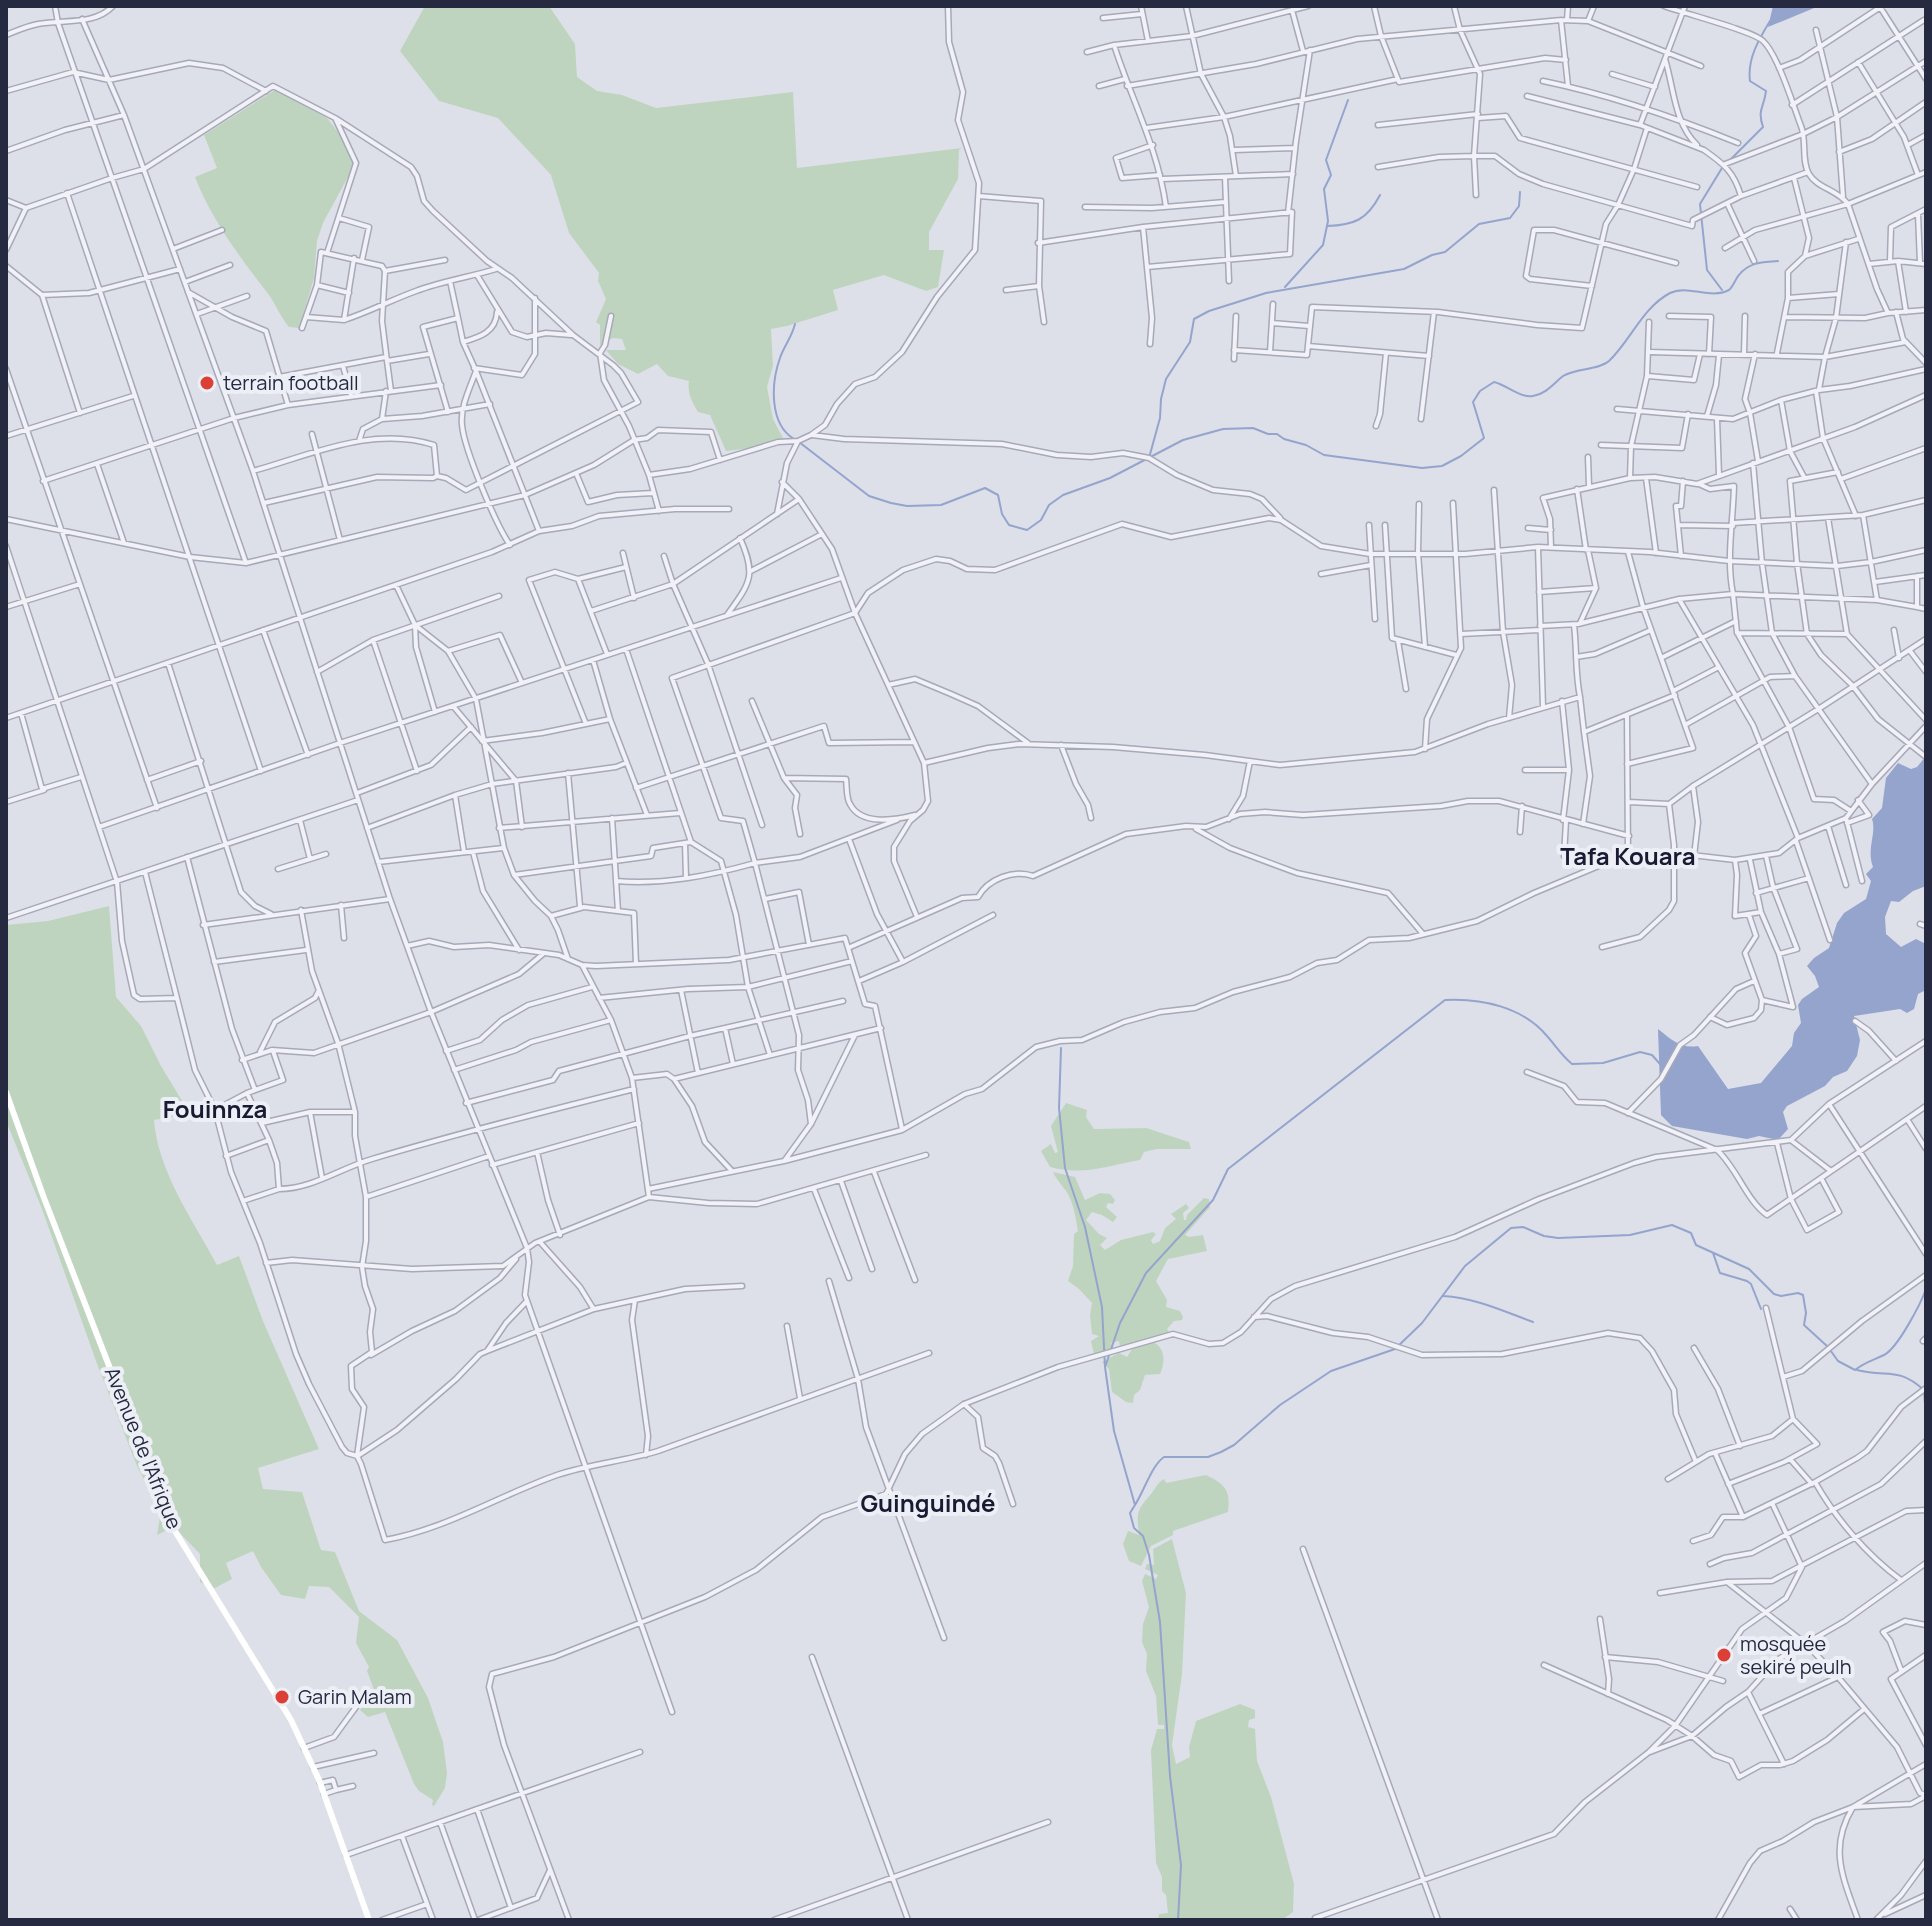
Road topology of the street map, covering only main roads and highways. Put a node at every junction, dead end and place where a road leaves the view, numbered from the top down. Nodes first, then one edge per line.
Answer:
1 (6, 1092) edge
2 (369, 1920) edge

1 - 2 main road, Avenue de l'Afrique

